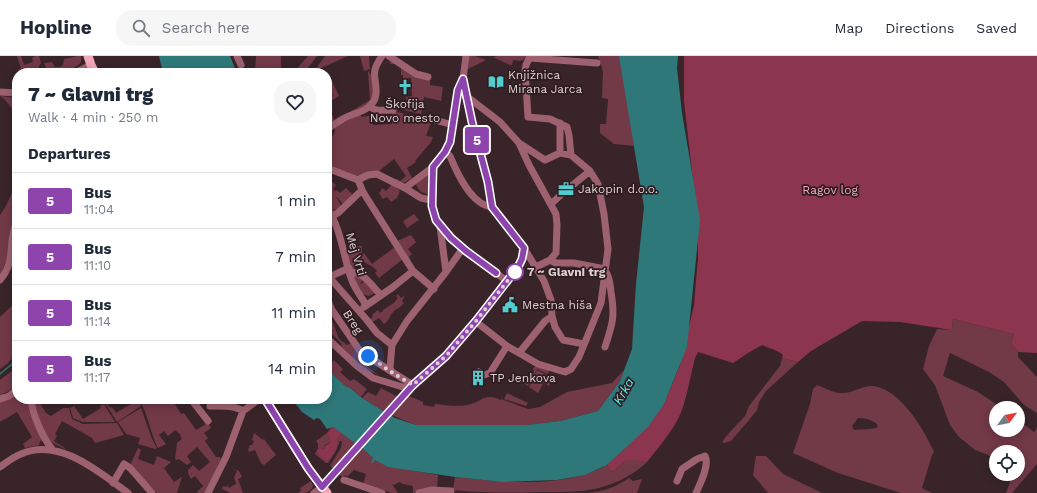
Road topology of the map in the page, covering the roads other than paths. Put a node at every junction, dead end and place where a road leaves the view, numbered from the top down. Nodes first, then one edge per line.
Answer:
1 (237, 56) edge
2 (382, 56) edge
3 (389, 56) edge
4 (466, 56) edge
5 (530, 57) edge
6 (562, 58) edge
7 (597, 63) dead end
8 (241, 65) dead end
9 (428, 77) dead end
10 (463, 79) junction
11 (0, 92) edge
12 (12, 93) edge
13 (465, 94) junction
14 (370, 107) junction
15 (392, 110) dead end
16 (435, 120) dead end
17 (560, 123) junction
18 (453, 125) junction
19 (332, 126) edge
20 (520, 143) junction
21 (445, 152) junction
22 (560, 153) junction
23 (570, 155) junction
24 (433, 167) junction
25 (332, 170) edge
26 (590, 171) junction
27 (358, 180) junction
28 (405, 188) junction
29 (363, 192) junction
30 (421, 198) junction
31 (431, 200) junction
32 (551, 204) junction
33 (492, 207) junction
34 (434, 214) junction
35 (333, 216) joint
36 (440, 226) junction
37 (12, 233) edge
38 (463, 248) junction
39 (524, 248) junction
40 (550, 260) junction
41 (518, 267) junction
42 (536, 268) junction
43 (349, 270) junction
44 (605, 270) junction
45 (413, 271) junction
46 (446, 272) junction
47 (332, 279) edge
48 (0, 280) edge
49 (507, 281) junction
50 (332, 285) edge
51 (434, 289) junction
52 (381, 295) junction
53 (366, 305) junction
54 (332, 310) edge
55 (358, 310) junction
56 (552, 316) junction
57 (476, 321) junction
58 (332, 343) edge
59 (584, 344) junction
60 (392, 345) junction
61 (507, 346) junction
62 (605, 346) dead end
63 (519, 353) junction
64 (392, 372) junction
65 (479, 372) dead end
66 (411, 388) junction
67 (12, 393) edge
68 (0, 399) edge
69 (31, 404) edge
70 (195, 404) edge
71 (252, 404) edge
72 (268, 404) edge
73 (210, 406) dead end
74 (243, 411) junction
75 (208, 420) dead end
76 (52, 449) junction
77 (0, 467) edge
78 (344, 480) dead end
79 (677, 481) dead end
80 (113, 483) junction
81 (325, 490) edge
82 (451, 491) dead end
83 (128, 493) edge
84 (152, 493) edge
85 (208, 493) edge
86 (314, 493) edge
87 (382, 493) edge
88 (419, 493) edge
89 (696, 493) edge

1 - 8 street
2 - 14 street
3 - 9 street
4 - 10 street
5 - 6 street
5 - 17 street
6 - 7 street
10 - 13 street
10 - 18 street
11 - 12 street
13 - 20 street
13 - 33 street
14 - 15 street
14 - 19 street
16 - 18 street
17 - 22 street
17 - 23 street
18 - 21 street
20 - 22 street
20 - 32 street
21 - 24 street
21 - 33 street
22 - 23 street
23 - 26 street
24 - 28 street
24 - 31 street
25 - 27 street
26 - 32 street
26 - 44 street
27 - 28 street
27 - 29 street
28 - 30 street
29 - 35 street
29 - 45 street
30 - 31 street
30 - 34 street
31 - 34 street
32 - 40 street
33 - 39 street
34 - 36 street
35 - 43 street, Mej Vrti
36 - 38 street
36 - 46 street
37 - 48 street
38 - 46 street
38 - 49 street
39 - 41 street
39 - 42 street
40 - 42 street
40 - 44 street
41 - 42 street
41 - 49 street
42 - 56 street
43 - 47 street
43 - 52 street
43 - 53 street, Mej Vrti
44 - 59 street
44 - 62 street
45 - 51 street
45 - 52 street
46 - 51 street
49 - 57 street
50 - 55 street
51 - 60 street
52 - 53 street
53 - 55 street
54 - 64 street, Breg
55 - 60 street
56 - 59 street
56 - 63 street
57 - 61 street
57 - 66 street
58 - 66 street
59 - 63 street
60 - 64 street
61 - 63 street
61 - 65 street
64 - 66 street, Breg
66 - 81 street
67 - 68 street
69 - 76 street
70 - 75 street
71 - 74 street
72 - 81 main road
73 - 74 street
74 - 85 street
76 - 77 street
76 - 80 street
78 - 87 street
79 - 89 street
80 - 83 street
80 - 84 street
81 - 86 street
82 - 88 street

